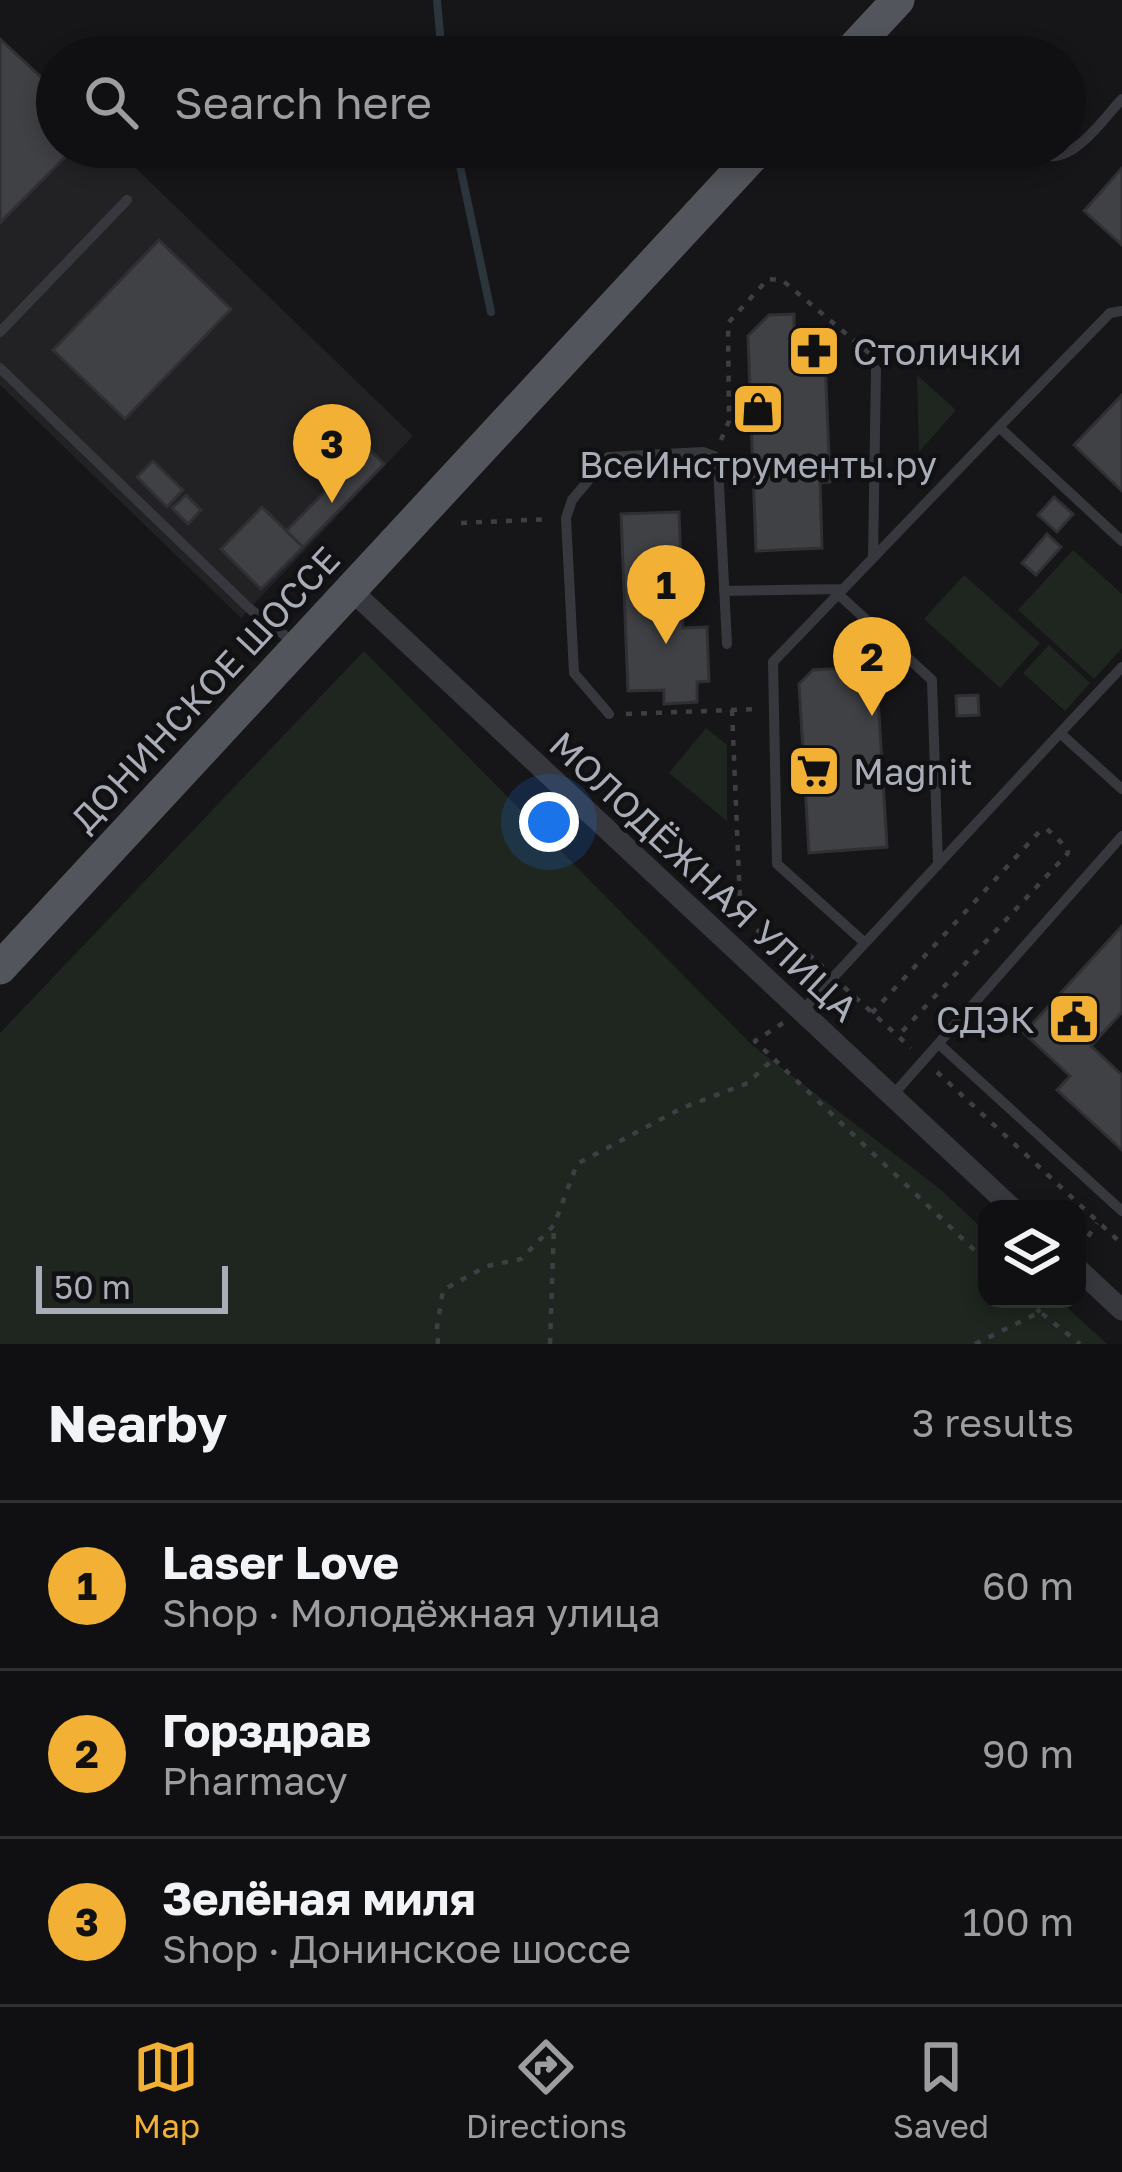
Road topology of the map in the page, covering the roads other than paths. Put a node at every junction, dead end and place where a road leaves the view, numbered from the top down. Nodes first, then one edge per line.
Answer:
1 (898, 0) edge
2 (865, 36) edge
3 (1122, 99) edge
4 (1086, 136) edge
5 (742, 168) edge
6 (127, 200) dead end
7 (1122, 310) edge
8 (0, 332) edge
9 (0, 368) edge
10 (876, 370) road end
11 (999, 427) junction
12 (1122, 541) edge
13 (872, 557) junction
14 (351, 590) junction
15 (724, 591) junction
16 (840, 591) junction
17 (727, 644) dead end
18 (299, 646) junction
19 (1122, 667) edge
20 (608, 714) road end
21 (1060, 733) junction
22 (1122, 789) edge
23 (1122, 836) edge
24 (938, 865) junction
25 (865, 943) junction
26 (0, 968) edge
27 (802, 1011) junction
28 (939, 1044) junction
29 (892, 1096) junction
30 (1003, 1200) edge
31 (1118, 1207) edge
32 (1086, 1276) edge
33 (1122, 1310) edge

1 - 2 main road
3 - 4 lane
5 - 14 main road, ДОНИНСКОЕ ШОССЕ
6 - 8 lane
7 - 11 lane
9 - 18 lane
10 - 13 lane
11 - 12 lane
11 - 13 lane
13 - 16 lane
14 - 18 main road, ДОНИНСКОЕ ШОССЕ
14 - 27 street, МОЛОДЁЖНАЯ УЛИЦА
15 - 16 lane
15 - 17 lane
15 - 20 lane
16 - 24 lane
16 - 25 lane
18 - 26 main road, ДОНИНСКОЕ ШОССЕ
19 - 21 lane
21 - 22 lane
21 - 24 lane
23 - 28 lane
24 - 25 lane
25 - 27 lane
27 - 29 street, МОЛОДЁЖНАЯ УЛИЦА
28 - 29 lane
28 - 31 lane
29 - 30 street, МОЛОДЁЖНАЯ УЛИЦА
32 - 33 street

